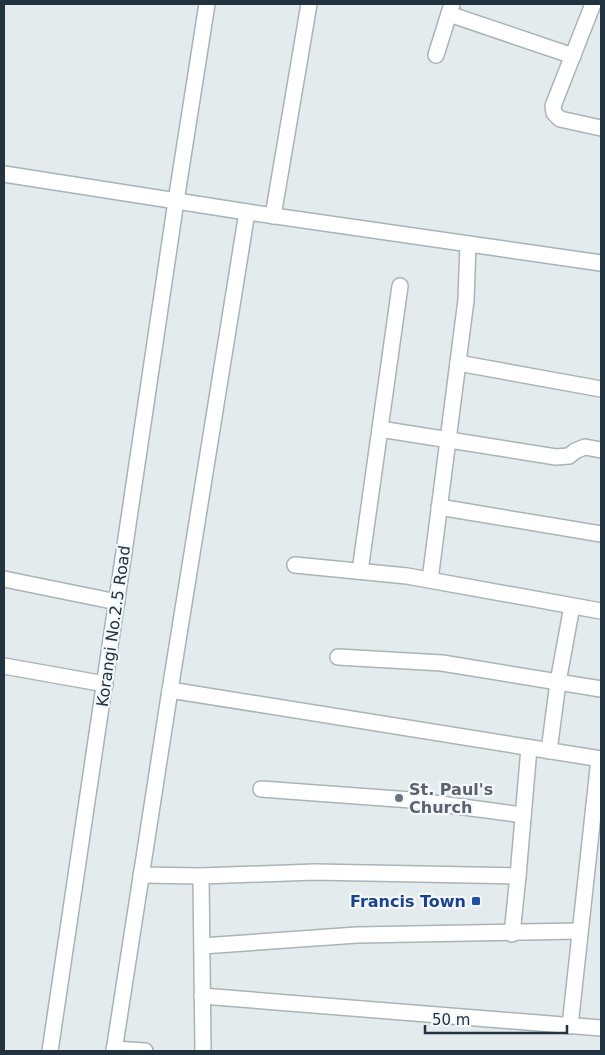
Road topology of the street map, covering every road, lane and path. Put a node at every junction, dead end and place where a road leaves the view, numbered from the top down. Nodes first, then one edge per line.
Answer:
1 (207, 4) edge
2 (309, 4) edge
3 (594, 4) edge
4 (451, 9) edge
5 (436, 55) dead end
6 (573, 56) junction
7 (601, 128) edge
8 (4, 174) edge
9 (176, 201) junction
10 (247, 212) junction
11 (273, 216) junction
12 (468, 244) junction
13 (601, 263) edge
14 (400, 286) dead end
15 (458, 363) junction
16 (601, 389) edge
17 (380, 429) junction
18 (448, 439) junction
19 (601, 450) edge
20 (439, 507) junction
21 (601, 534) edge
22 (295, 565) dead end
23 (360, 571) junction
24 (4, 579) edge
25 (430, 580) junction
26 (117, 602) junction
27 (572, 606) junction
28 (601, 612) edge
29 (338, 657) dead end
30 (4, 666) edge
31 (558, 682) junction
32 (105, 684) junction
33 (601, 689) edge
34 (170, 690) junction
35 (529, 748) junction
36 (549, 751) junction
37 (600, 759) edge
38 (261, 789) dead end
39 (523, 815) junction
40 (141, 875) junction
41 (201, 876) junction
42 (518, 876) junction
43 (579, 931) junction
44 (512, 934) junction
45 (202, 946) junction
46 (202, 996) junction
47 (570, 1026) junction
48 (601, 1028) edge
49 (114, 1050) edge
50 (50, 1051) edge
51 (145, 1051) edge
52 (203, 1051) edge

1 - 9 street, Korangi No.2.5 Road
2 - 11 street
3 - 6 street
4 - 5 street
4 - 6 street
6 - 7 street
8 - 9 street
9 - 10 street
9 - 26 street, Korangi No.2.5 Road
10 - 11 street
10 - 34 street
11 - 12 street
12 - 13 street
12 - 15 street
14 - 17 street
15 - 16 street
15 - 18 street
17 - 18 street
17 - 23 street
18 - 19 street
18 - 20 street
20 - 21 street
20 - 25 street
22 - 23 street
23 - 25 street
24 - 26 street
25 - 27 street
26 - 32 street, Korangi No.2.5 Road
27 - 28 street
27 - 31 street
29 - 31 street
30 - 32 street
31 - 33 street
31 - 36 street
32 - 50 street, Korangi No.2.5 Road
34 - 35 street
34 - 40 street
35 - 36 street
35 - 39 street
36 - 37 street
37 - 43 street
38 - 39 street
39 - 42 street
40 - 41 street
40 - 49 street
41 - 42 street
41 - 45 street
42 - 44 street
43 - 44 street
43 - 47 street
44 - 45 street
45 - 46 street
46 - 47 street
46 - 52 street
47 - 48 street
49 - 51 street

